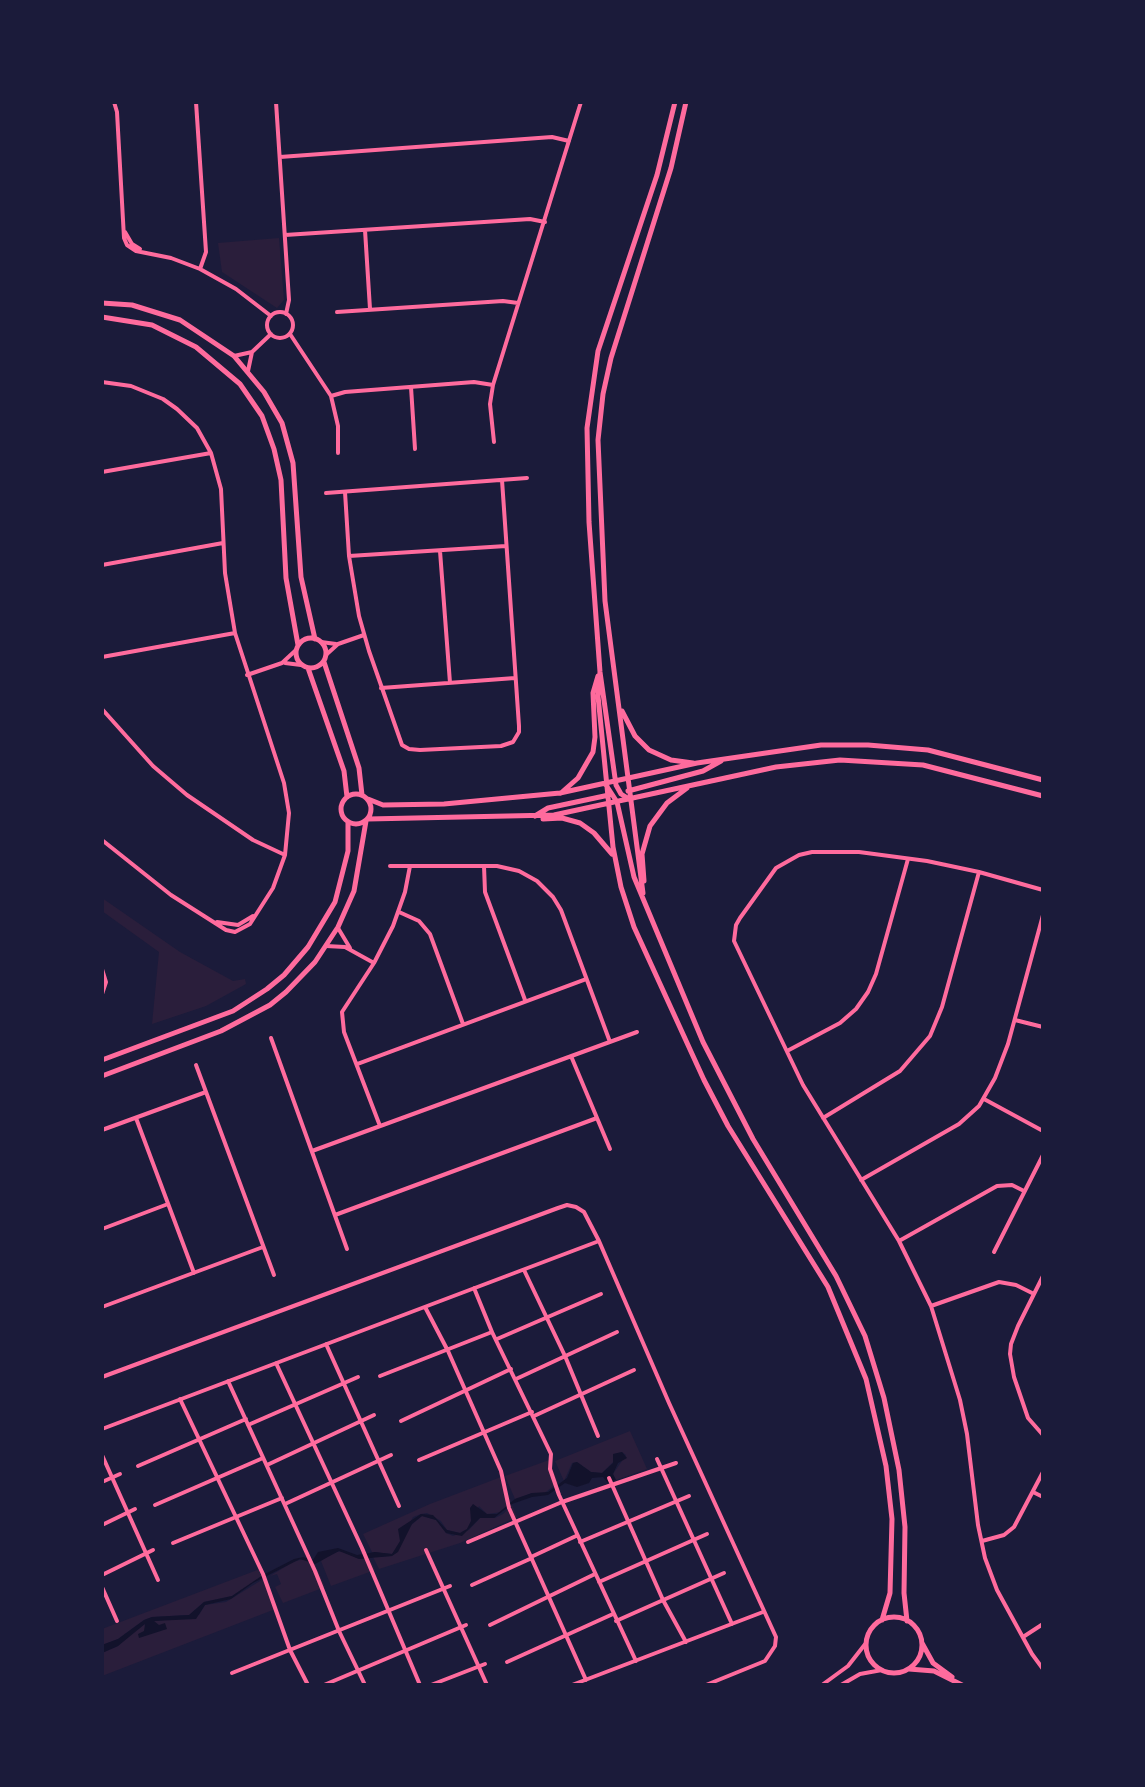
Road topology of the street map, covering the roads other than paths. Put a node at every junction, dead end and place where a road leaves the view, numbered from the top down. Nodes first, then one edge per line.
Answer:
1 (116, 102) edge
2 (196, 102) edge
3 (276, 102) edge
4 (581, 102) edge
5 (675, 102) edge
6 (686, 102) edge
7 (569, 141) junction
8 (280, 157) junction
9 (545, 222) junction
10 (365, 230) junction
11 (285, 235) junction
12 (200, 269) junction
13 (102, 303) edge
14 (519, 304) junction
15 (370, 309) junction
16 (337, 312) dead end
17 (286, 314) junction
18 (271, 316) junction
19 (102, 317) edge
20 (271, 334) junction
21 (290, 334) junction
22 (252, 352) junction
23 (234, 356) junction
24 (248, 371) junction
25 (102, 382) edge
26 (493, 385) junction
27 (411, 387) junction
28 (331, 396) junction
29 (494, 442) dead end
30 (415, 449) dead end
31 (211, 453) junction
32 (338, 453) dead end
33 (102, 472) edge
34 (527, 478) dead end
35 (502, 480) junction
36 (345, 492) junction
37 (326, 493) dead end
38 (223, 543) junction
39 (507, 546) junction
40 (440, 551) junction
41 (349, 556) junction
42 (102, 565) edge
43 (235, 633) junction
44 (364, 635) junction
45 (318, 640) junction
46 (338, 644) junction
47 (297, 647) junction
48 (327, 654) junction
49 (102, 657) edge
50 (324, 662) junction
51 (282, 663) junction
52 (301, 665) junction
53 (308, 668) junction
54 (600, 672) junction
55 (247, 675) junction
56 (515, 678) junction
57 (450, 683) junction
58 (381, 688) junction
59 (620, 707) junction
60 (102, 709) edge
61 (725, 758) junction
62 (697, 763) junction
63 (626, 780) junction
64 (1043, 780) edge
65 (616, 782) junction
66 (693, 784) junction
67 (605, 785) junction
68 (628, 791) junction
69 (560, 793) junction
70 (615, 796) junction
71 (1043, 796) edge
72 (347, 797) junction
73 (365, 797) junction
74 (629, 799) junction
75 (420, 804) junction
76 (444, 804) junction
77 (607, 805) junction
78 (534, 817) junction
79 (420, 818) junction
80 (444, 818) junction
81 (367, 820) junction
82 (348, 822) junction
83 (102, 840) edge
84 (285, 855) junction
85 (615, 858) junction
86 (908, 858) junction
87 (390, 866) dead end
88 (410, 866) junction
89 (484, 866) junction
90 (979, 872) junction
91 (1043, 890) edge
92 (644, 898) junction
93 (399, 912) junction
94 (1043, 915) edge
95 (338, 927) junction
96 (326, 946) junction
97 (351, 949) junction
98 (374, 963) junction
99 (102, 969) edge
100 (586, 979) junction
101 (102, 994) edge
102 (525, 1001) junction
103 (1015, 1020) junction
104 (463, 1024) junction
105 (1043, 1027) edge
106 (637, 1032) dead end
107 (271, 1038) dead end
108 (610, 1042) junction
109 (787, 1051) junction
110 (571, 1056) junction
111 (102, 1060) edge
112 (357, 1064) junction
113 (196, 1065) dead end
114 (102, 1076) edge
115 (206, 1092) junction
116 (984, 1099) junction
117 (136, 1118) junction
118 (597, 1118) junction
119 (823, 1118) junction
120 (380, 1126) junction
121 (102, 1130) edge
122 (1043, 1131) edge
123 (610, 1149) dead end
124 (312, 1151) junction
125 (1043, 1155) edge
126 (861, 1180) junction
127 (1024, 1191) junction
128 (168, 1204) junction
129 (335, 1215) junction
130 (102, 1229) edge
131 (599, 1241) junction
132 (899, 1241) junction
133 (263, 1247) junction
134 (347, 1249) dead end
135 (994, 1252) dead end
136 (524, 1270) junction
137 (194, 1273) junction
138 (274, 1275) dead end
139 (1043, 1276) edge
140 (474, 1288) junction
141 (601, 1294) dead end
142 (1034, 1294) junction
143 (931, 1306) junction
144 (102, 1307) edge
145 (425, 1307) junction
146 (546, 1318) junction
147 (492, 1332) junction
148 (617, 1332) dead end
149 (497, 1339) junction
150 (326, 1344) junction
151 (448, 1351) junction
152 (565, 1356) junction
153 (276, 1363) junction
154 (511, 1369) junction
155 (634, 1370) dead end
156 (380, 1376) dead end
157 (102, 1377) edge
158 (358, 1377) dead end
159 (516, 1379) junction
160 (228, 1381) junction
161 (343, 1384) junction
162 (465, 1392) junction
163 (579, 1393) junction
164 (180, 1399) junction
165 (295, 1404) junction
166 (533, 1414) junction
167 (374, 1415) dead end
168 (360, 1421) junction
169 (401, 1421) dead end
170 (247, 1422) junction
171 (102, 1429) edge
172 (482, 1432) junction
173 (1043, 1435) edge
174 (598, 1436) dead end
175 (199, 1440) junction
176 (313, 1444) junction
177 (102, 1455) edge
178 (391, 1455) dead end
179 (263, 1458) junction
180 (657, 1459) dead end
181 (419, 1460) dead end
182 (378, 1461) junction
183 (676, 1463) dead end
184 (138, 1466) dead end
185 (267, 1466) junction
186 (661, 1468) junction
187 (1043, 1472) edge
188 (120, 1474) dead end
189 (112, 1478) junction
190 (217, 1478) junction
191 (609, 1478) dead end
192 (102, 1482) edge
193 (331, 1483) junction
194 (612, 1484) junction
195 (1033, 1492) junction
196 (689, 1496) dead end
197 (1043, 1497) edge
198 (282, 1498) junction
199 (676, 1501) junction
200 (562, 1502) junction
201 (285, 1504) junction
202 (155, 1505) dead end
203 (399, 1506) dead end
204 (135, 1509) dead end
205 (128, 1513) junction
206 (236, 1517) junction
207 (515, 1521) junction
208 (628, 1521) junction
209 (102, 1525) edge
210 (707, 1534) dead end
211 (577, 1536) junction
212 (692, 1541) junction
213 (981, 1541) junction
214 (468, 1542) dead end
215 (580, 1542) junction
216 (173, 1543) dead end
217 (153, 1550) dead end
218 (426, 1550) dead end
219 (146, 1553) junction
220 (532, 1558) junction
221 (645, 1562) junction
222 (724, 1573) dead end
223 (595, 1574) junction
224 (102, 1575) edge
225 (710, 1579) junction
226 (158, 1580) dead end
227 (599, 1582) junction
228 (472, 1585) dead end
229 (102, 1587) edge
230 (447, 1587) junction
231 (549, 1596) junction
232 (663, 1600) junction
233 (388, 1611) junction
234 (763, 1612) junction
235 (613, 1614) junction
236 (882, 1620) junction
237 (117, 1621) dead end
238 (616, 1621) junction
239 (907, 1621) junction
240 (732, 1624) junction
241 (1043, 1624) edge
242 (490, 1625) dead end
243 (464, 1626) junction
244 (339, 1631) junction
245 (567, 1636) junction
246 (1023, 1637) junction
247 (686, 1642) junction
248 (866, 1643) junction
249 (921, 1643) junction
250 (290, 1650) junction
251 (406, 1651) junction
252 (636, 1661) junction
253 (507, 1662) dead end
254 (482, 1665) junction
255 (1043, 1669) edge
256 (882, 1670) junction
257 (908, 1670) junction
258 (359, 1671) junction
259 (232, 1673) dead end
260 (586, 1680) junction
261 (955, 1681) junction
262 (308, 1685) edge
263 (324, 1685) edge
264 (365, 1685) edge
265 (420, 1685) edge
266 (431, 1685) edge
267 (487, 1685) edge
268 (572, 1685) edge
269 (706, 1685) edge
270 (822, 1685) edge
271 (841, 1685) edge
272 (962, 1685) edge

1 - 12 street
2 - 12 street
3 - 8 street
4 - 7 street
5 - 54 street
6 - 59 street
7 - 8 street
7 - 9 street
8 - 11 street
9 - 10 street
9 - 14 street
10 - 11 street
10 - 15 street
11 - 17 street
12 - 18 street
13 - 23 street
14 - 15 street
14 - 26 street
15 - 16 street
17 - 18 street
17 - 21 street
18 - 20 street
19 - 47 street
20 - 21 street
20 - 22 street
21 - 28 street
22 - 23 street
22 - 24 street
23 - 24 street
24 - 45 street
25 - 31 street
26 - 27 street
26 - 29 street
27 - 28 street
27 - 30 street
28 - 32 street
31 - 33 street
31 - 38 street
34 - 35 street
35 - 36 street
35 - 39 street
36 - 37 street
36 - 41 street
38 - 42 street
38 - 43 street
39 - 40 street
39 - 56 street
40 - 41 street
40 - 57 street
41 - 44 street
43 - 49 street
43 - 55 street
44 - 46 street
44 - 58 street
45 - 46 street
45 - 47 street
45 - 48 street
46 - 48 street
47 - 51 street
47 - 52 street
48 - 50 street
50 - 53 street
50 - 73 street
51 - 52 street
51 - 55 street
52 - 53 street
53 - 72 street
54 - 65 street
54 - 67 street
54 - 69 street
55 - 84 street
56 - 57 street
56 - 58 street
57 - 58 street
59 - 62 street
59 - 63 street
60 - 84 street
61 - 62 street
61 - 64 street
61 - 68 street
62 - 63 street
63 - 65 street
63 - 68 street
63 - 70 street
65 - 67 street
65 - 70 street
66 - 71 street
66 - 74 street
66 - 92 street
67 - 69 street
67 - 70 street
68 - 70 street
68 - 74 street
69 - 76 street
70 - 74 street
70 - 77 street
70 - 78 street
70 - 92 street
72 - 73 street
72 - 82 street
73 - 75 street
73 - 81 street
74 - 92 street
75 - 76 street
75 - 79 street
76 - 80 street
77 - 78 street
77 - 85 street
78 - 80 street
78 - 85 street
79 - 80 street
79 - 81 street
81 - 82 street
81 - 95 street
82 - 111 street
83 - 84 street
85 - 236 street
86 - 90 street
86 - 109 street
86 - 109 street
87 - 88 street
88 - 89 street
88 - 93 street
89 - 100 street
89 - 102 street
90 - 91 street
90 - 119 street
92 - 239 street
93 - 98 street
93 - 104 street
94 - 103 street
95 - 96 street
95 - 97 street
96 - 97 street
96 - 114 street
97 - 98 street
98 - 112 street
99 - 101 street
100 - 102 street
100 - 108 street
102 - 104 street
103 - 105 street
103 - 116 street
104 - 112 street
106 - 108 street
107 - 124 street
108 - 110 street
109 - 119 street
110 - 118 street
110 - 120 street
112 - 120 street
113 - 115 street
115 - 117 street
115 - 133 street
116 - 122 street
116 - 126 street
117 - 121 street
117 - 128 street
118 - 123 street
118 - 129 street
119 - 126 street
120 - 124 street
124 - 129 street
125 - 127 street
126 - 132 street
127 - 132 street
127 - 135 street
128 - 130 street
128 - 137 street
129 - 134 street
131 - 136 street
131 - 157 street
131 - 234 street
132 - 143 street
133 - 137 street
133 - 138 street
136 - 140 street
136 - 146 street
137 - 144 street
139 - 142 street
140 - 145 street
140 - 147 street
141 - 146 street
142 - 143 street
142 - 173 street
143 - 213 street
145 - 150 street
145 - 151 street
146 - 149 street
146 - 152 street
147 - 149 street
147 - 151 street
148 - 152 street
149 - 154 street
150 - 153 street
150 - 161 street
151 - 156 street
151 - 162 street
152 - 159 street
152 - 163 street
153 - 160 street
153 - 165 street
154 - 159 street
154 - 162 street
155 - 163 street
158 - 161 street
159 - 166 street
160 - 164 street
160 - 170 street
161 - 165 street
161 - 168 street
162 - 169 street
162 - 172 street
163 - 166 street
163 - 174 street
164 - 171 street
164 - 175 street
165 - 170 street
165 - 176 street
166 - 172 street
166 - 200 street
167 - 168 street
168 - 176 street
168 - 182 street
170 - 175 street
170 - 179 street
172 - 181 street
172 - 207 street
175 - 184 street
175 - 190 street
176 - 185 street
176 - 193 street
177 - 189 street
178 - 182 street
179 - 185 street
179 - 190 street
180 - 186 street
182 - 193 street
182 - 203 street
183 - 186 street
185 - 198 street
186 - 194 street
186 - 199 street
187 - 195 street
188 - 189 street
189 - 192 street
189 - 205 street
190 - 202 street
190 - 206 street
191 - 194 street
193 - 201 street
193 - 233 street
194 - 200 street
194 - 208 street
195 - 197 street
195 - 213 street
196 - 199 street
198 - 201 street
198 - 206 street
199 - 208 street
199 - 212 street
200 - 207 street
200 - 211 street
201 - 244 street
204 - 205 street
205 - 209 street
205 - 219 street
206 - 216 street
206 - 250 street
207 - 214 street
207 - 220 street
208 - 215 street
208 - 221 street
210 - 212 street
211 - 215 street
211 - 220 street
212 - 221 street
212 - 225 street
213 - 246 street
215 - 223 street
217 - 219 street
218 - 230 street
219 - 224 street
219 - 226 street
220 - 228 street
220 - 231 street
221 - 227 street
221 - 232 street
222 - 225 street
223 - 227 street
223 - 231 street
225 - 232 street
225 - 240 street
227 - 235 street
229 - 237 street
230 - 233 street
230 - 243 street
231 - 242 street
231 - 245 street
232 - 238 street
232 - 247 street
233 - 244 street
233 - 251 street
234 - 240 street
234 - 269 street
235 - 238 street
235 - 245 street
236 - 239 street
236 - 248 street
238 - 252 street
239 - 249 street
240 - 247 street
241 - 246 street
243 - 251 street
243 - 254 street
244 - 250 street
244 - 258 street
245 - 253 street
245 - 260 street
246 - 255 street
247 - 252 street
248 - 256 street
248 - 270 street
249 - 257 street
249 - 261 street
250 - 259 street
250 - 262 street
251 - 258 street
251 - 265 street
252 - 260 street
254 - 266 street
254 - 267 street
256 - 257 street
256 - 271 street
257 - 261 street
258 - 263 street
258 - 264 street
260 - 268 street
261 - 272 street

